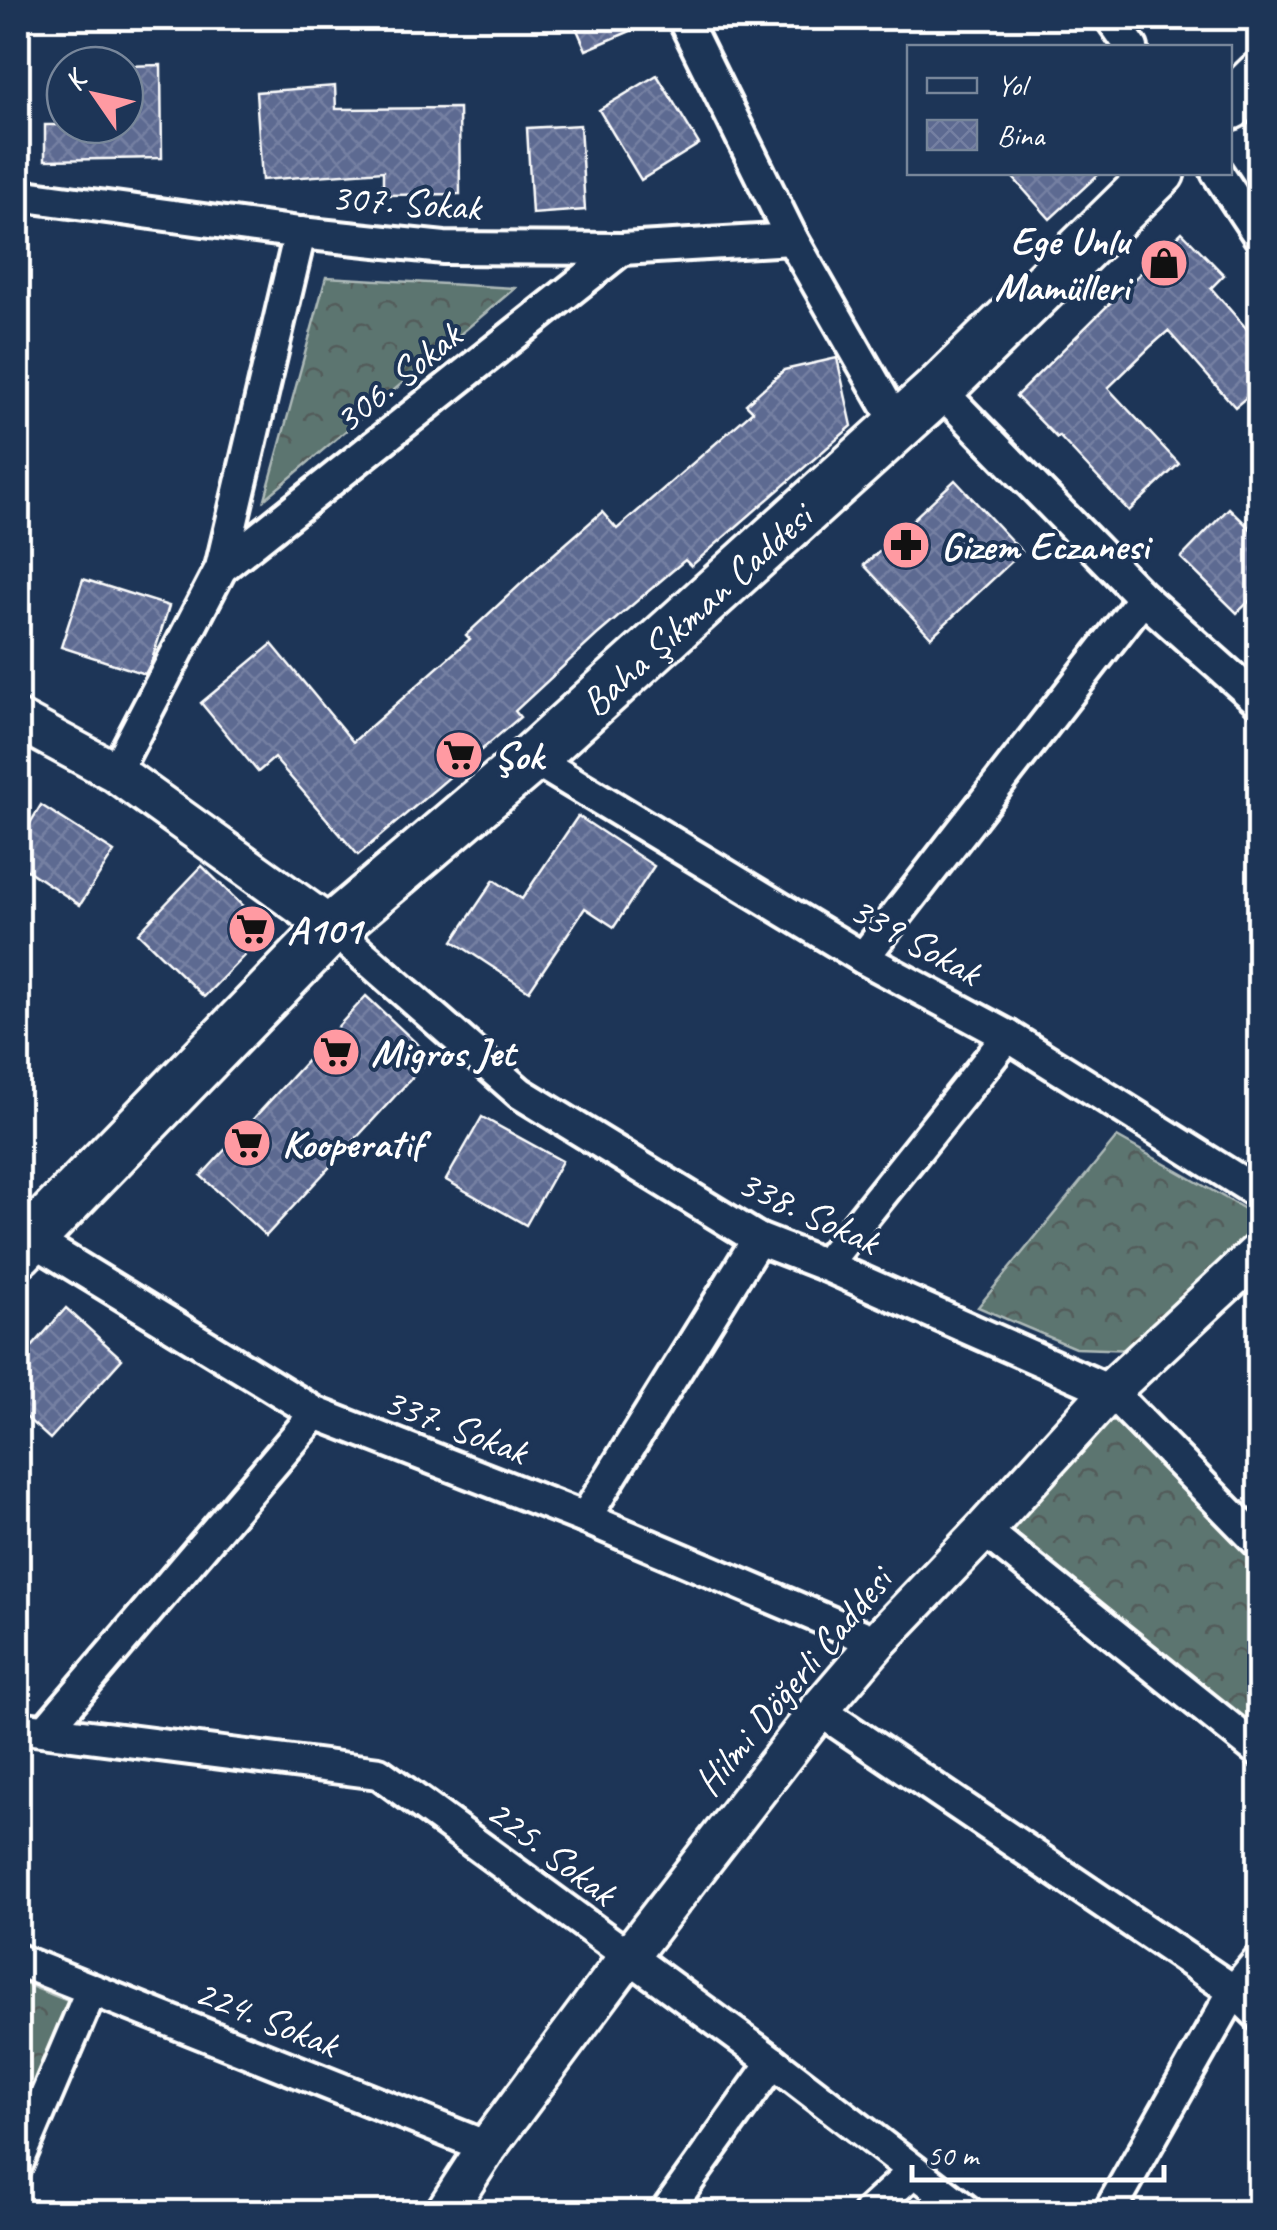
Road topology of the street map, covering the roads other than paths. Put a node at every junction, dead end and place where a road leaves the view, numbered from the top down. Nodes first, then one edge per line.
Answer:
1 (684, 18) edge
2 (1111, 18) edge
3 (1130, 45) edge
4 (1260, 76) edge
5 (1232, 103) edge
6 (1157, 175) edge
7 (1219, 175) edge
8 (18, 196) edge
9 (300, 233) junction
10 (1260, 237) edge
11 (792, 240) junction
12 (622, 248) junction
13 (939, 389) junction
14 (898, 425) junction
15 (221, 568) junction
16 (1143, 598) junction
17 (1260, 702) edge
18 (18, 720) edge
19 (532, 758) junction
20 (115, 772) junction
21 (332, 928) junction
22 (863, 958) junction
23 (1008, 1036) junction
24 (1260, 1194) edge
25 (758, 1239) junction
26 (24, 1245) edge
27 (1260, 1251) edge
28 (825, 1265) junction
29 (1110, 1391) junction
30 (316, 1414) junction
31 (585, 1518) junction
32 (984, 1530) junction
33 (1260, 1544) edge
34 (876, 1642) junction
35 (819, 1710) junction
36 (32, 1729) edge
37 (1260, 1752) edge
38 (628, 1957) junction
39 (1260, 1959) edge
40 (18, 1960) edge
41 (91, 1991) junction
42 (1234, 1991) junction
43 (1260, 2016) edge
44 (773, 2062) junction
45 (487, 2147) junction
46 (18, 2162) edge
47 (914, 2171) junction
48 (445, 2212) edge
49 (666, 2212) edge
50 (870, 2212) edge
51 (968, 2212) edge
52 (1110, 2212) edge

1 - 11 street
2 - 3 street
4 - 5 main road
6 - 13 main road, Baha Şıkman Caddesi
7 - 10 street
8 - 9 street, 307. Sokak
9 - 12 street, 307. Sokak
9 - 15 street
11 - 12 street, 307. Sokak
11 - 14 street
12 - 15 street, 306. Sokak
13 - 14 main road, Baha Şıkman Caddesi
13 - 16 street
14 - 19 main road, Baha Şıkman Caddesi
15 - 20 street
16 - 17 street
16 - 22 street
18 - 20 street
19 - 21 main road, Baha Şıkman Caddesi
19 - 22 street, 339 Sokak
20 - 21 street
21 - 25 street, 338. Sokak
21 - 26 main road, Baha Şıkman Caddesi
22 - 23 street, 339 Sokak
23 - 24 street, 339 Sokak
23 - 28 street
25 - 28 street, 338. Sokak
25 - 31 street
26 - 30 street, 337. Sokak
27 - 29 street, Hilmi Döğerli Caddesi
28 - 29 street, 338. Sokak
29 - 32 street, Hilmi Döğerli Caddesi
29 - 33 street, 338. Sokak
30 - 31 street, 337. Sokak
30 - 36 street
31 - 34 street, 337. Sokak
32 - 34 street, Hilmi Döğerli Caddesi
32 - 37 street
34 - 35 street, Hilmi Döğerli Caddesi
35 - 38 street, Hilmi Döğerli Caddesi
35 - 42 street
36 - 38 street, 225. Sokak
38 - 44 street, 225. Sokak
38 - 45 street, Hilmi Döğerli Caddesi
39 - 42 street
40 - 41 street, 224. Sokak
41 - 45 street, 224. Sokak
41 - 46 street
42 - 43 street
42 - 52 street
44 - 47 street, 225. Sokak
44 - 49 street
45 - 48 street, Hilmi Döğerli Caddesi
47 - 50 street
47 - 51 street, 225. Sokak

